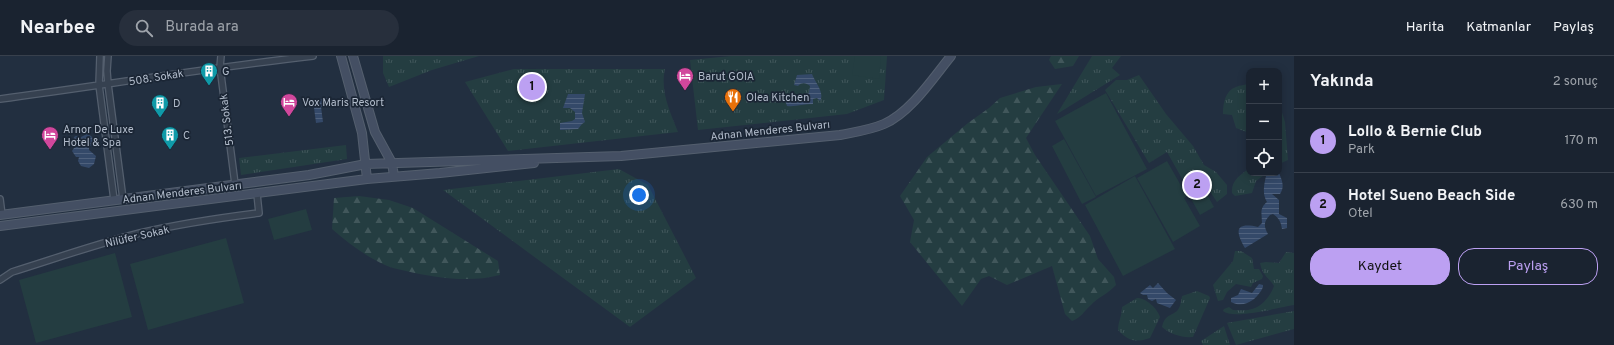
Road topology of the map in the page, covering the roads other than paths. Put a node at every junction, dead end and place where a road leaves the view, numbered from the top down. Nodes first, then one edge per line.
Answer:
1 (100, 56) edge
2 (108, 56) edge
3 (221, 56) edge
4 (313, 56) edge
5 (341, 56) edge
6 (353, 56) edge
7 (950, 56) edge
8 (220, 67) junction
9 (108, 84) junction
10 (98, 86) junction
11 (0, 99) edge
12 (561, 159) junction
13 (392, 163) junction
14 (366, 164) junction
15 (394, 176) junction
16 (367, 179) junction
17 (235, 184) junction
18 (257, 194) junction
19 (0, 199) edge
20 (123, 199) junction
21 (114, 200) junction
22 (1, 215) edge
23 (0, 226) edge
24 (0, 280) edge

1 - 10 street
2 - 9 street
3 - 8 street, 513. Sokak
4 - 8 street, 508. Sokak
5 - 14 main road
6 - 13 main road
7 - 12 main road, Adnan Menderes Bulvarı
8 - 9 street, 508. Sokak
8 - 17 street, 513. Sokak
9 - 10 street, 508. Sokak
9 - 20 street
10 - 11 street, 508. Sokak
10 - 21 street
12 - 13 main road, Adnan Menderes Bulvarı
12 - 15 main road, Adnan Menderes Bulvarı
13 - 14 main road, Adnan Menderes Bulvarı
13 - 15 main road
14 - 16 main road
14 - 17 main road, Adnan Menderes Bulvarı
15 - 16 main road, Adnan Menderes Bulvarı
16 - 18 main road, Adnan Menderes Bulvarı
17 - 20 main road, Adnan Menderes Bulvarı
18 - 23 main road, Adnan Menderes Bulvarı
18 - 24 street, Nilüfer Sokak
19 - 22 street
20 - 21 main road, Adnan Menderes Bulvarı
21 - 22 main road, Adnan Menderes Bulvarı

